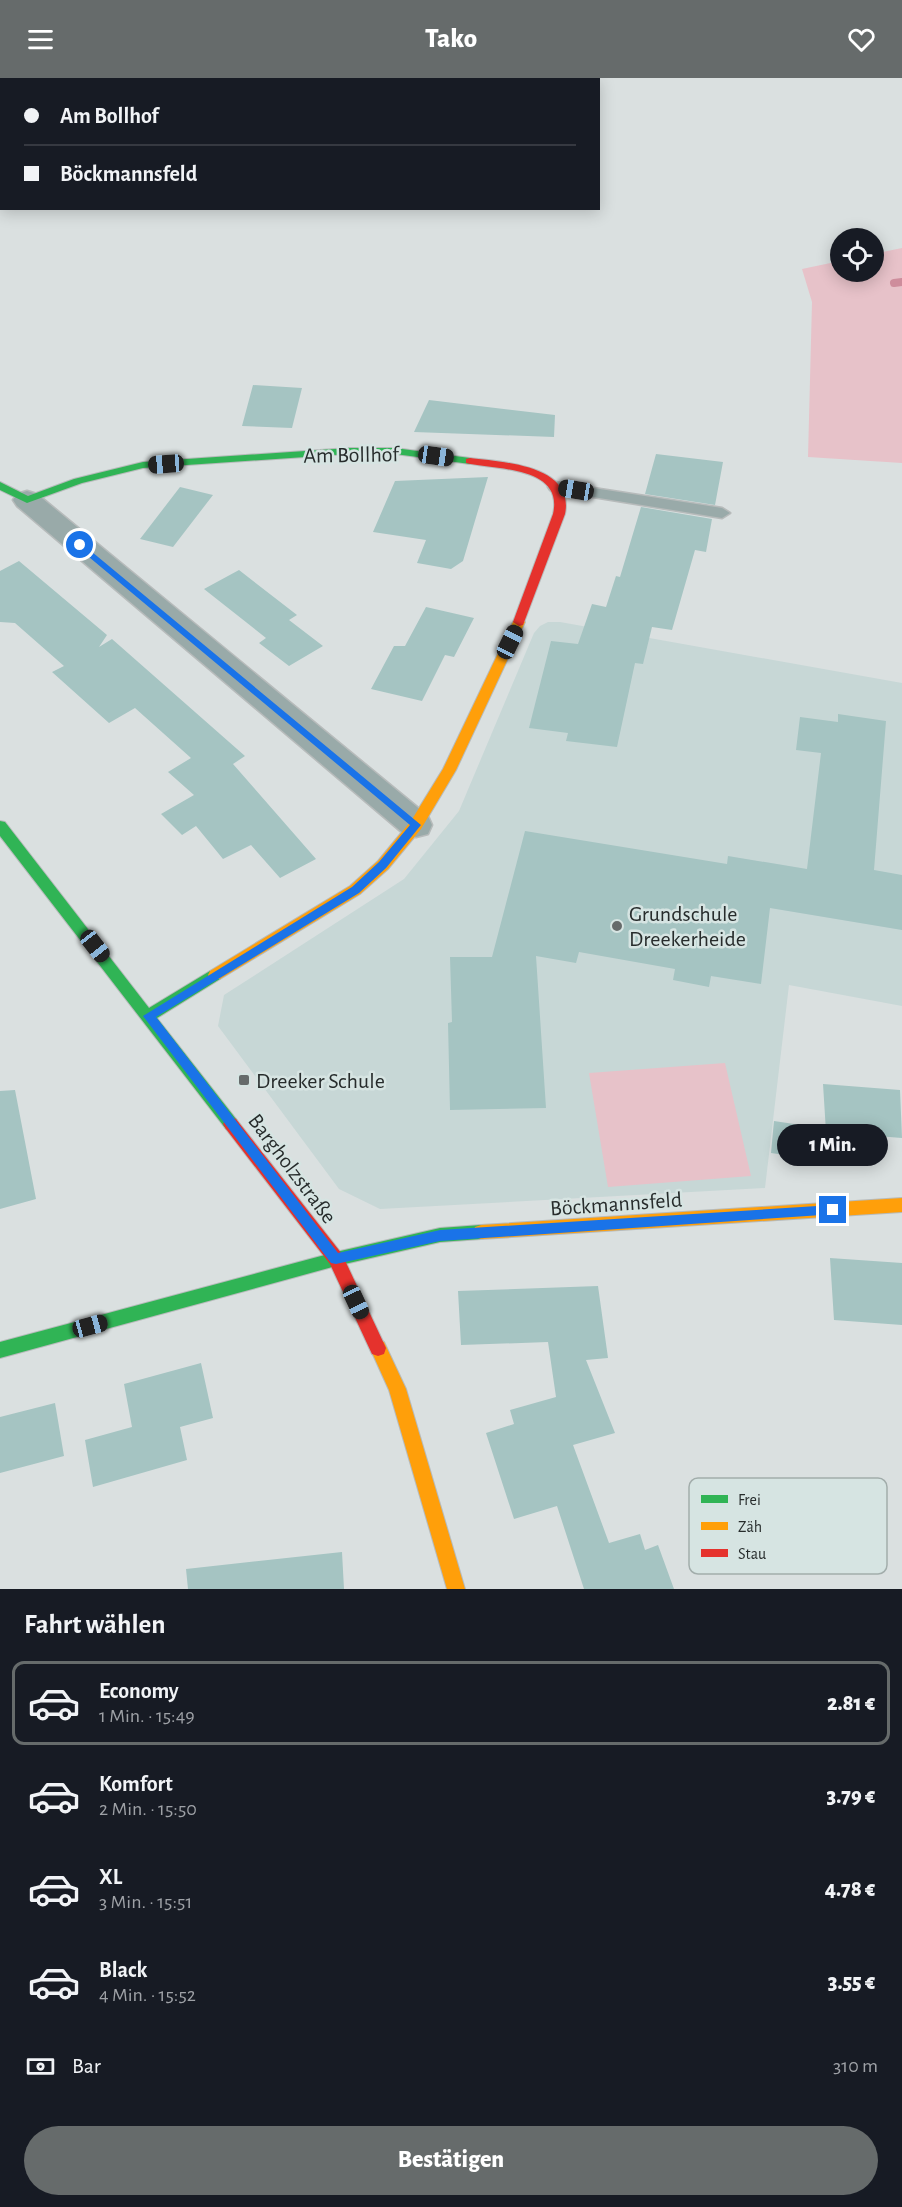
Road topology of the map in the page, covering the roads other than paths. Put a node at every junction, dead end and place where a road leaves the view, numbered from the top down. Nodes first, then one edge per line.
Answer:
1 (0, 485) edge
2 (555, 487) junction
3 (27, 500) junction
4 (722, 513) dead end
5 (416, 825) junction
6 (0, 826) edge
7 (149, 1016) junction
8 (902, 1205) edge
9 (336, 1259) junction
10 (0, 1350) edge
11 (456, 1589) edge

1 - 3 street
2 - 3 street, Am Bollhof
2 - 4 lane
2 - 5 street
3 - 5 street
5 - 7 street
6 - 7 street, Bargholzstraße
7 - 9 street, Bargholzstraße
8 - 9 street, Böckmannsfeld
9 - 10 street, Böckmannsfeld
9 - 11 street, Bargholzstraße

